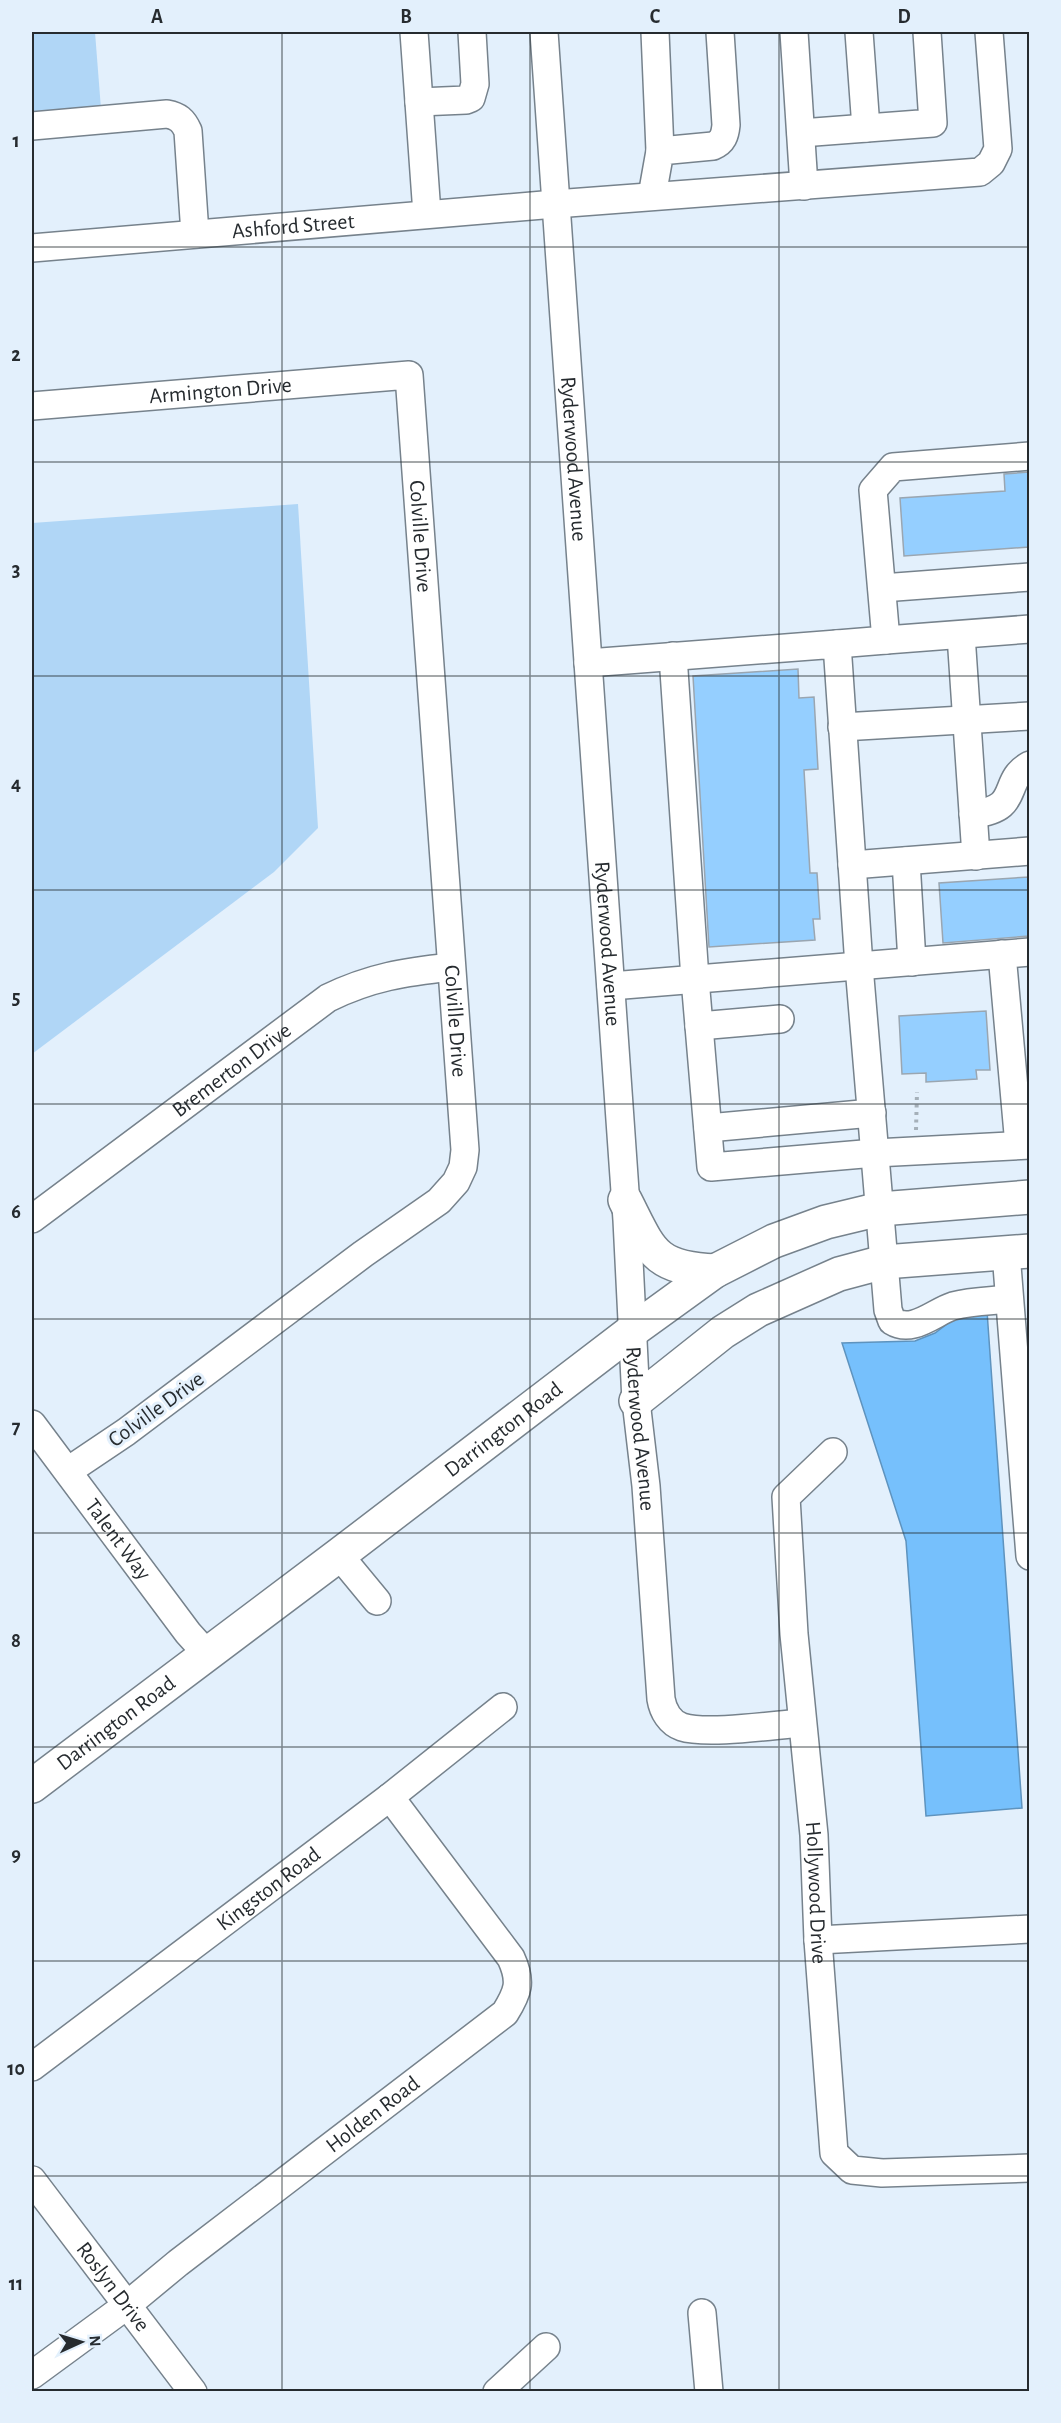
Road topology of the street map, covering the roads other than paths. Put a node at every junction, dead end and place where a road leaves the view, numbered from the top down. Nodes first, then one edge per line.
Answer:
1 (414, 32) edge
2 (472, 32) edge
3 (544, 32) edge
4 (655, 32) edge
5 (720, 32) edge
6 (794, 32) edge
7 (859, 32) edge
8 (927, 32) edge
9 (989, 32) edge
10 (419, 102) junction
11 (32, 126) edge
12 (866, 128) junction
13 (801, 133) junction
14 (660, 151) junction
15 (804, 186) junction
16 (652, 196) junction
17 (555, 204) junction
18 (428, 214) junction
19 (195, 234) junction
20 (32, 248) edge
21 (409, 375) joint
22 (32, 406) edge
23 (1029, 456) edge
24 (1029, 578) edge
25 (882, 588) junction
26 (1029, 629) edge
27 (960, 635) junction
28 (886, 640) junction
29 (837, 644) junction
30 (673, 656) junction
31 (588, 663) junction
32 (1029, 716) edge
33 (966, 720) junction
34 (842, 727) junction
35 (1029, 765) edge
36 (1029, 782) edge
37 (1029, 801) edge
38 (973, 814) junction
39 (1029, 851) edge
40 (976, 856) junction
41 (906, 861) junction
42 (852, 865) junction
43 (1029, 952) edge
44 (1002, 954) junction
45 (912, 962) junction
46 (859, 966) junction
47 (451, 967) junction
48 (695, 980) junction
49 (611, 986) junction
50 (780, 1019) dead end
51 (699, 1026) junction
52 (872, 1113) junction
53 (708, 1128) junction
54 (1024, 1145) edge
55 (875, 1153) junction
56 (1029, 1197) edge
57 (625, 1200) junction
58 (880, 1209) junction
59 (32, 1219) edge
60 (1018, 1252) edge
61 (884, 1262) junction
62 (715, 1271) junction
63 (1016, 1309) edge
64 (632, 1331) junction
65 (636, 1401) junction
66 (32, 1424) edge
67 (834, 1452) dead end
68 (1026, 1460) edge
69 (68, 1471) junction
70 (339, 1555) junction
71 (1029, 1556) edge
72 (377, 1601) dead end
73 (207, 1654) junction
74 (503, 1707) dead end
75 (802, 1723) junction
76 (32, 1786) edge
77 (390, 1797) junction
78 (1029, 1929) edge
79 (818, 1940) junction
80 (32, 2067) edge
81 (1029, 2168) edge
82 (32, 2180) edge
83 (126, 2306) junction
84 (702, 2313) dead end
85 (546, 2347) dead end
86 (32, 2375) edge
87 (193, 2391) edge
88 (497, 2391) edge
89 (709, 2391) edge

1 - 10 street
2 - 10 street
3 - 17 street, Ryderwood Avenue
4 - 14 street
5 - 14 street
6 - 13 street
7 - 12 street
8 - 12 street
9 - 15 street, Ashford Street
10 - 18 street
11 - 19 street
12 - 13 street
13 - 15 street
14 - 16 street
15 - 16 street, Ashford Street
16 - 17 street, Ashford Street
17 - 18 street, Ashford Street
17 - 31 street, Ryderwood Avenue
18 - 19 street, Ashford Street
19 - 20 street, Ashford Street
21 - 22 street, Armington Drive
21 - 47 street, Colville Drive
23 - 25 street
24 - 25 street
25 - 28 street
26 - 27 street
27 - 28 street
27 - 33 street
28 - 29 street
29 - 30 street
29 - 34 street
30 - 31 street
30 - 48 street
31 - 49 street, Ryderwood Avenue
32 - 33 street
33 - 34 street
33 - 38 street
34 - 42 street
35 - 38 street
36 - 37 street
38 - 40 street
39 - 40 street
40 - 41 street
41 - 42 street
41 - 45 street
42 - 46 street
43 - 44 street
44 - 45 street
44 - 54 street
45 - 46 street
46 - 48 street
46 - 52 street
47 - 59 street, Bremerton Drive
47 - 69 street, Colville Drive
48 - 49 street
48 - 51 street
49 - 57 street, Ryderwood Avenue
50 - 51 street
51 - 53 street
52 - 53 street
52 - 55 street
53 - 55 street
54 - 55 street
55 - 58 street
56 - 58 main road, Darrington Road
57 - 62 main road
57 - 64 street, Ryderwood Avenue
58 - 61 street
58 - 62 main road, Darrington Road
60 - 61 main road
60 - 63 street
61 - 63 street
61 - 65 main road
62 - 64 main road, Darrington Road
63 - 68 street
64 - 65 street, Ryderwood Avenue
64 - 70 main road, Darrington Road
65 - 75 street, Ryderwood Avenue
66 - 69 street, Talent Way
67 - 75 street, Hollywood Drive
68 - 71 street
69 - 73 street, Talent Way
70 - 72 street
70 - 73 main road, Darrington Road
73 - 76 main road, Darrington Road
74 - 77 street, Kingston Road
75 - 79 street, Hollywood Drive
77 - 80 street, Kingston Road
77 - 83 street, Holden Road
78 - 79 street
79 - 81 street, Hollywood Drive
82 - 83 street, Roslyn Drive
83 - 86 street, Holden Road
83 - 87 street, Roslyn Drive
84 - 89 street
85 - 88 street

